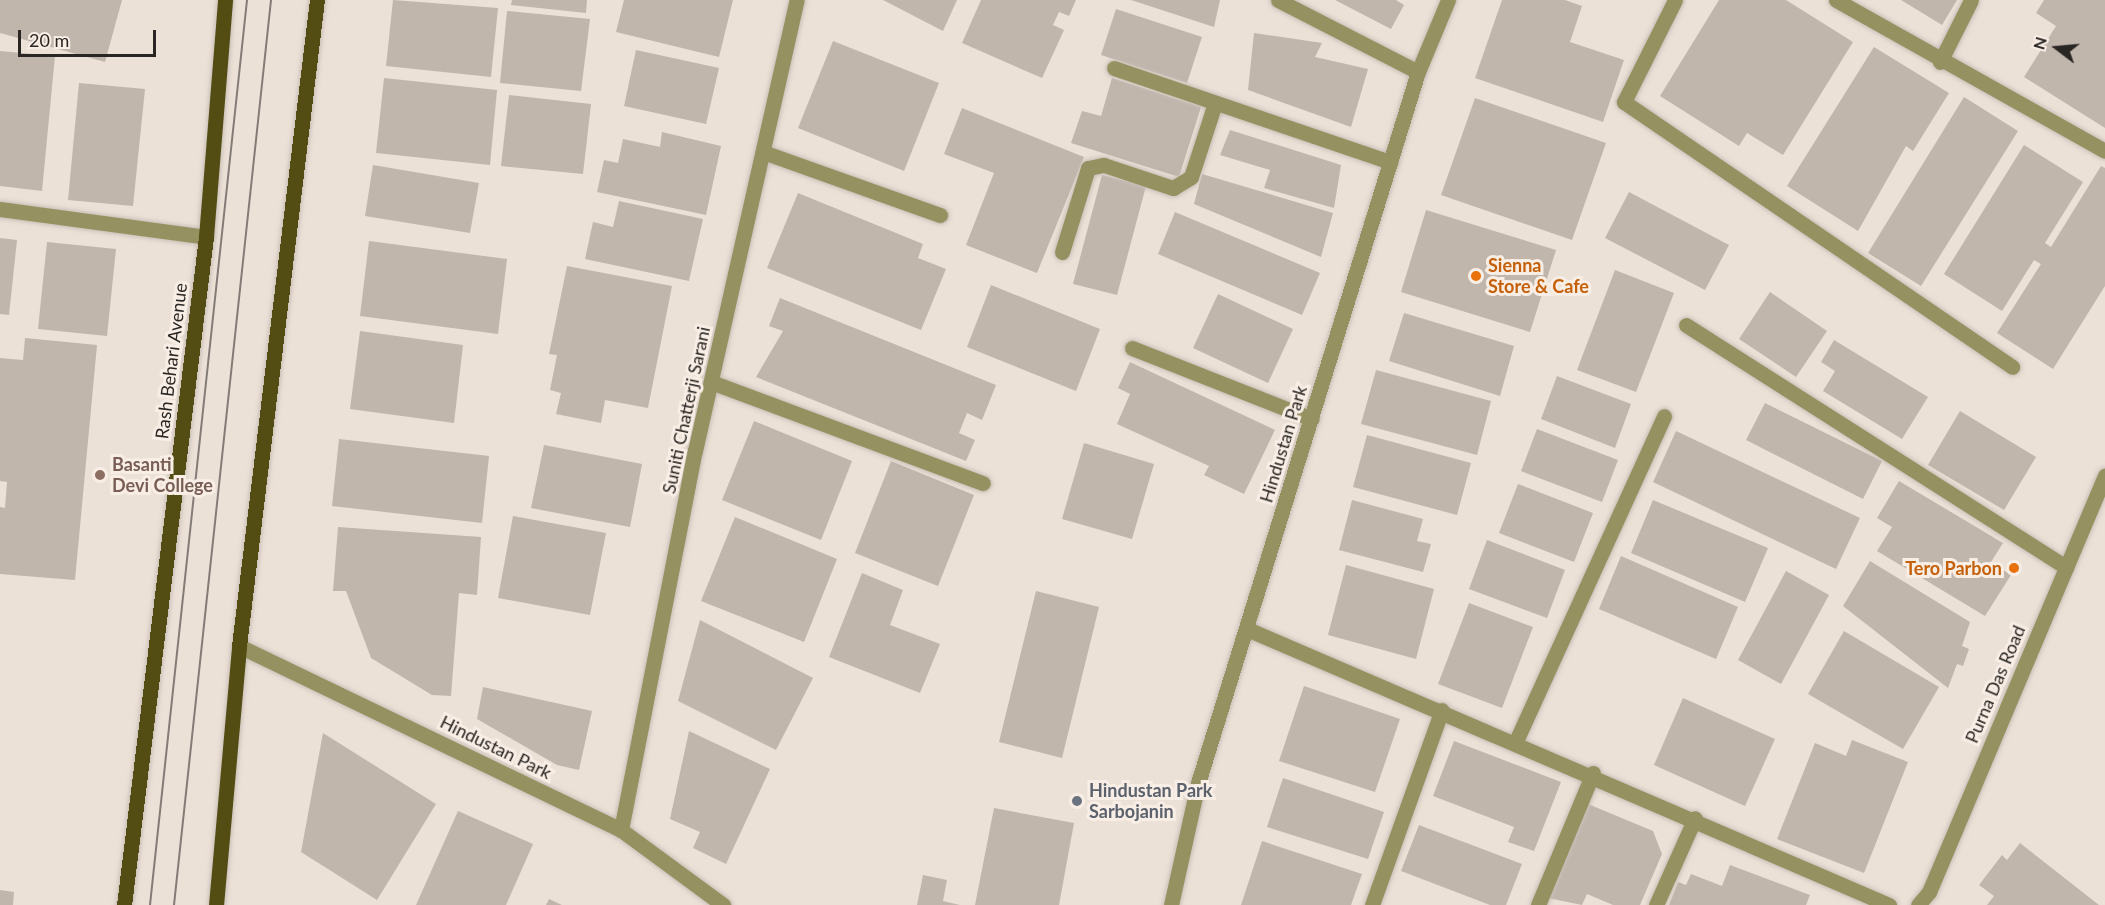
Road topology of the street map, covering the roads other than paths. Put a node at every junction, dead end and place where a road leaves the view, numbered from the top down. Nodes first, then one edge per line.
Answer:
1 (225, 0) edge
2 (317, 0) edge
3 (797, 0) edge
4 (1278, 0) edge
5 (1448, 0) edge
6 (1675, 0) edge
7 (1836, 0) edge
8 (1971, 0) edge
9 (1940, 62) junction
10 (1114, 68) dead end
11 (1418, 72) junction
12 (1215, 103) junction
13 (2105, 151) edge
14 (763, 152) junction
15 (1390, 162) junction
16 (0, 209) edge
17 (940, 215) dead end
18 (206, 237) junction
19 (1062, 252) dead end
20 (1686, 325) dead end
21 (1132, 348) dead end
22 (2012, 367) dead end
23 (711, 382) junction
24 (1664, 416) dead end
25 (1312, 419) junction
26 (2105, 476) edge
27 (983, 483) dead end
28 (2066, 567) junction
29 (1247, 629) junction
30 (239, 646) junction
31 (1442, 710) junction
32 (1516, 741) junction
33 (1593, 773) junction
34 (1695, 818) junction
35 (621, 830) junction
36 (124, 905) edge
37 (216, 905) edge
38 (723, 905) edge
39 (1171, 905) edge
40 (1372, 905) edge
41 (1538, 905) edge
42 (1656, 905) edge
43 (1889, 905) edge
44 (1918, 905) edge

1 - 18 main road, Rash Behari Avenue
2 - 30 main road
3 - 14 street, Suniti Chatterji Sarani
4 - 11 street
5 - 11 street, Hindustan Park
6 - 22 street
7 - 9 street
8 - 9 street
9 - 13 street
10 - 12 street
11 - 15 street, Hindustan Park
12 - 15 street
12 - 19 street
14 - 17 street
14 - 23 street, Suniti Chatterji Sarani
15 - 25 street, Hindustan Park
16 - 18 street
18 - 36 main road, Rash Behari Avenue
20 - 28 street
21 - 25 street
23 - 27 street
23 - 35 street, Suniti Chatterji Sarani
24 - 32 street
25 - 29 street, Hindustan Park
26 - 28 street, Purna Das Road
28 - 44 street, Purna Das Road
29 - 31 street
29 - 39 street, Hindustan Park
30 - 35 street, Hindustan Park
30 - 37 main road
31 - 32 street
31 - 40 street
32 - 33 street
33 - 34 street
33 - 41 street
34 - 42 street
34 - 43 street
35 - 38 street, Hindustan Park

